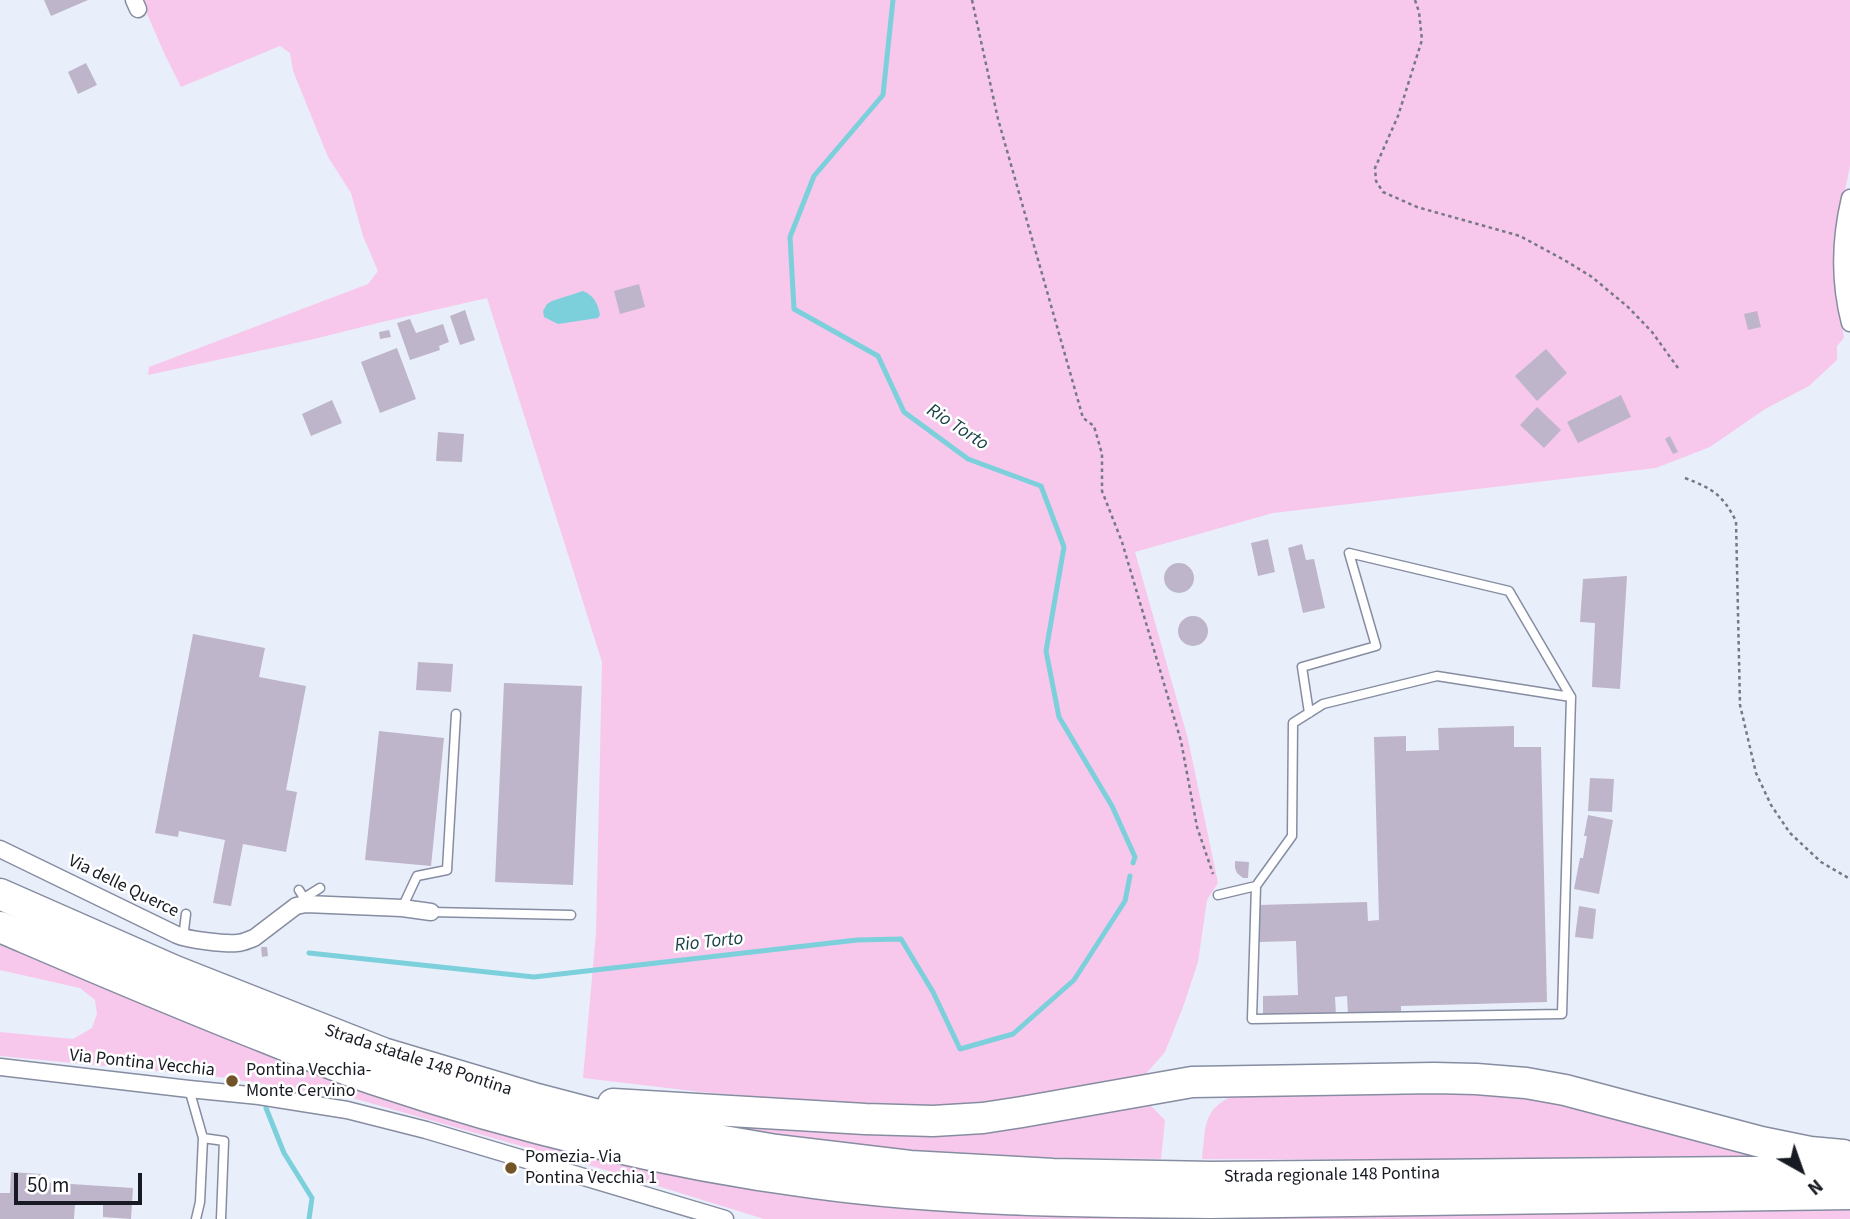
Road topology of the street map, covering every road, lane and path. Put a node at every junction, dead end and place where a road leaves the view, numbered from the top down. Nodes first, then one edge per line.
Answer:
1 (972, 0) edge
2 (1415, 0) edge
3 (1850, 198) edge
4 (1846, 251) edge
5 (1850, 323) edge
6 (1678, 368) dead end
7 (1685, 478) dead end
8 (1571, 697) junction
9 (1309, 713) junction
10 (456, 714) dead end
11 (0, 849) edge
12 (1213, 874) dead end
13 (1850, 879) edge
14 (1256, 886) junction
15 (320, 888) dead end
16 (0, 894) edge
17 (1218, 895) dead end
18 (300, 898) junction
19 (402, 908) junction
20 (430, 912) joint
21 (186, 914) dead end
22 (571, 915) dead end
23 (0, 927) edge
24 (183, 938) junction
25 (255, 1018) junction
26 (304, 1037) junction
27 (0, 1067) edge
28 (189, 1090) junction
29 (537, 1100) junction
30 (203, 1138) junction
31 (1850, 1156) edge
32 (815, 1170) junction
33 (1850, 1171) edge
34 (1211, 1190) junction
35 (1850, 1194) edge
36 (196, 1219) edge
37 (221, 1219) edge
38 (726, 1219) edge

1 - 12 path
2 - 6 path
3 - 4 street
4 - 5 street
7 - 13 path
8 - 9 lane
8 - 9 lane
8 - 14 lane
9 - 14 lane
10 - 19 lane
11 - 24 street, Via delle Querce
14 - 17 lane
15 - 18 lane
16 - 25 highway, Strada statale 148 Pontina
18 - 19 street
18 - 24 street, Via delle Querce
19 - 20 street
20 - 22 lane
21 - 24 lane
23 - 25 highway, Strada statale 148 Pontina
25 - 26 highway, Strada statale 148 Pontina
26 - 29 highway, Strada statale 148 Pontina
26 - 32 highway, Strada statale 148 Pontina
27 - 28 street, Via Pontina Vecchia
28 - 30 lane
28 - 38 street, Via Pontina Vecchia
29 - 31 highway
29 - 32 highway, Strada statale 148 Pontina
30 - 36 lane
30 - 37 lane
32 - 34 highway, Strada regionale 148 Pontina
33 - 34 highway, Strada regionale 148 Pontina
34 - 35 highway, Strada regionale 148 Pontina

